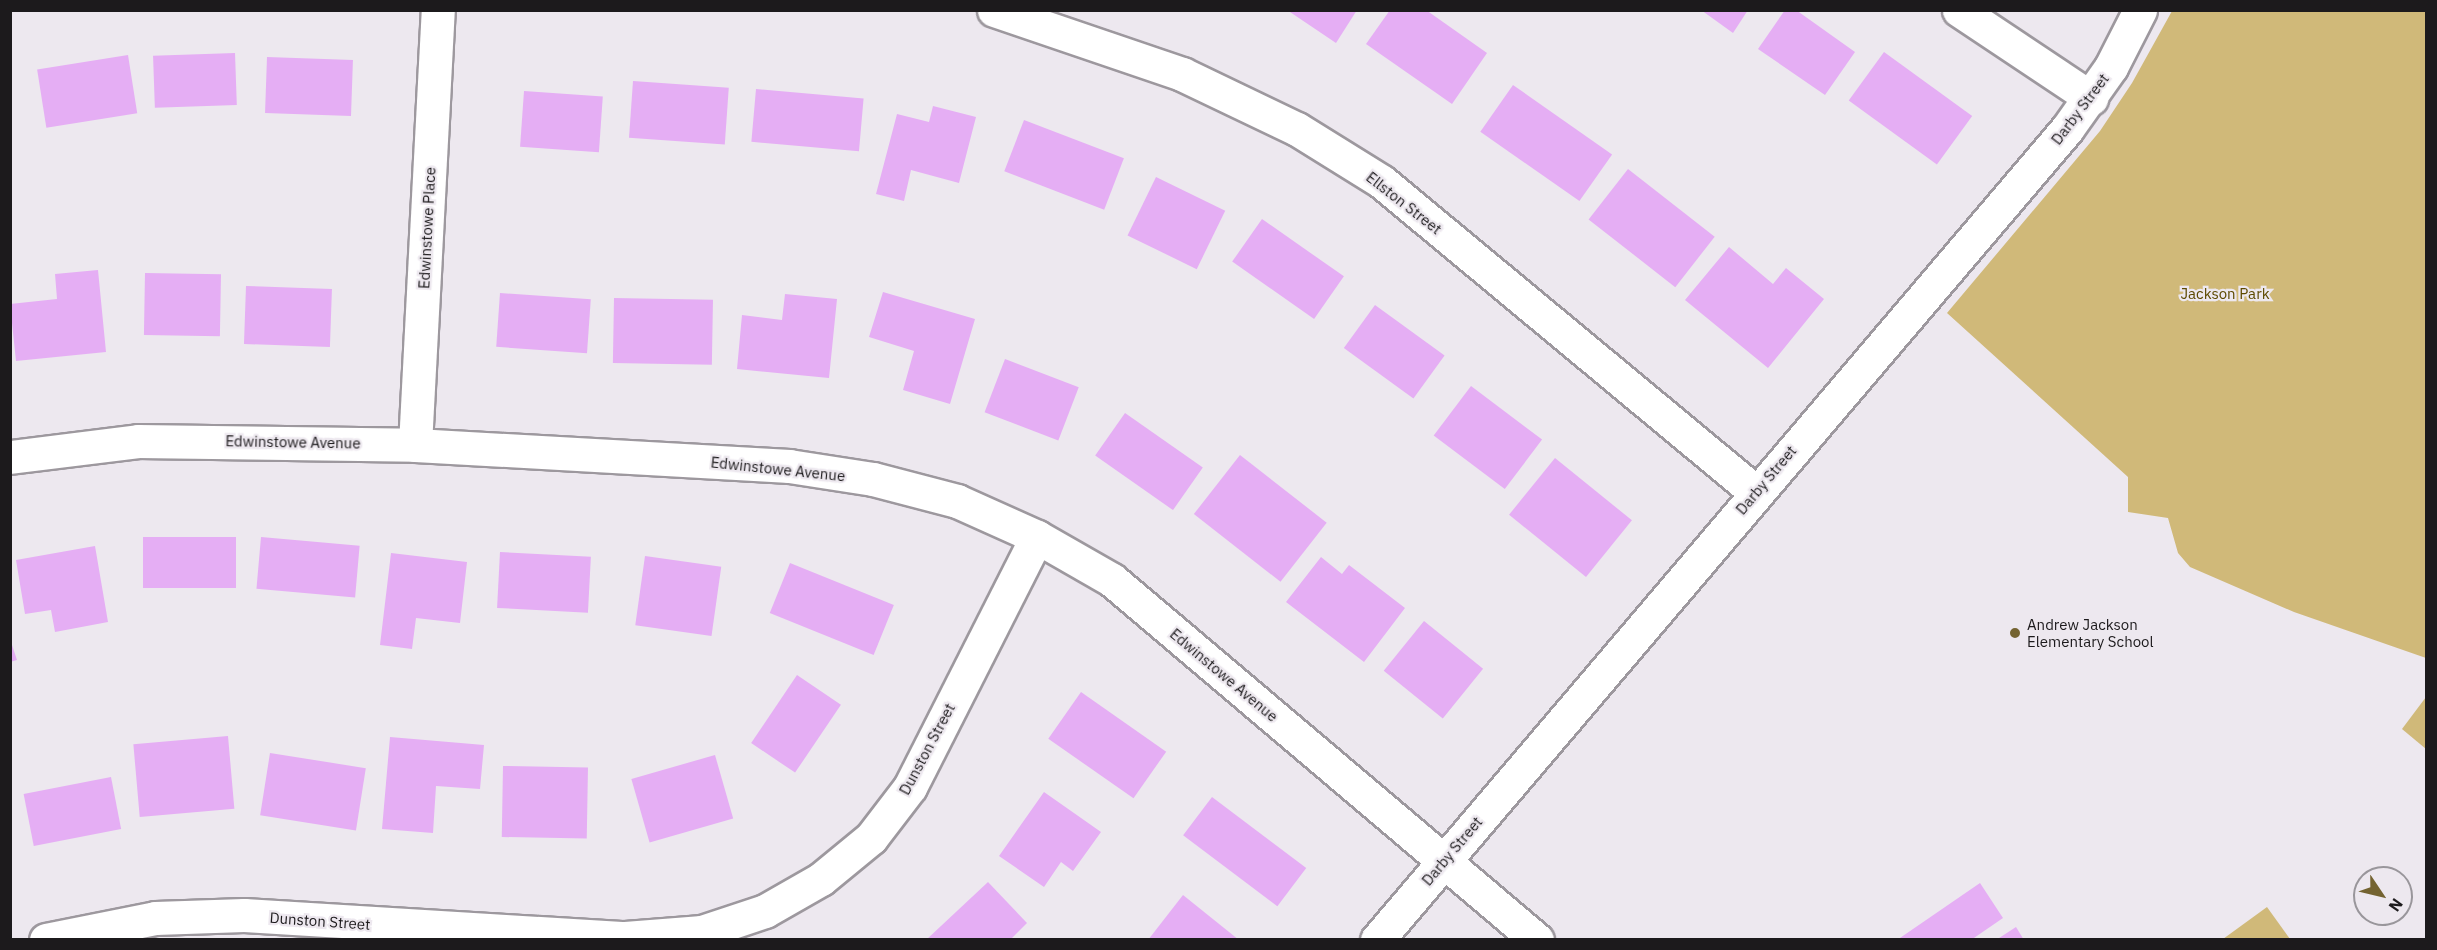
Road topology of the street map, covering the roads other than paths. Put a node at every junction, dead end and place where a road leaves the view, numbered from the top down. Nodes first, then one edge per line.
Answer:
1 (438, 10) edge
2 (994, 10) edge
3 (1959, 10) edge
4 (2140, 10) edge
5 (2091, 98) junction
6 (415, 445) junction
7 (10, 457) edge
8 (1756, 492) junction
9 (1037, 537) junction
10 (1444, 861) junction
11 (46, 939) edge
12 (1377, 939) edge
13 (1537, 939) edge

1 - 6 street, Edwinstowe Place
2 - 8 street, Ellston Street
3 - 5 street
4 - 5 street, Darby Street
5 - 8 street, Darby Street
6 - 7 street, Edwinstowe Avenue
6 - 9 street, Edwinstowe Avenue
8 - 10 street, Darby Street
9 - 10 street, Edwinstowe Avenue
9 - 11 street, Dunston Street
10 - 12 street, Darby Street
10 - 13 street, Edwinstowe Avenue

